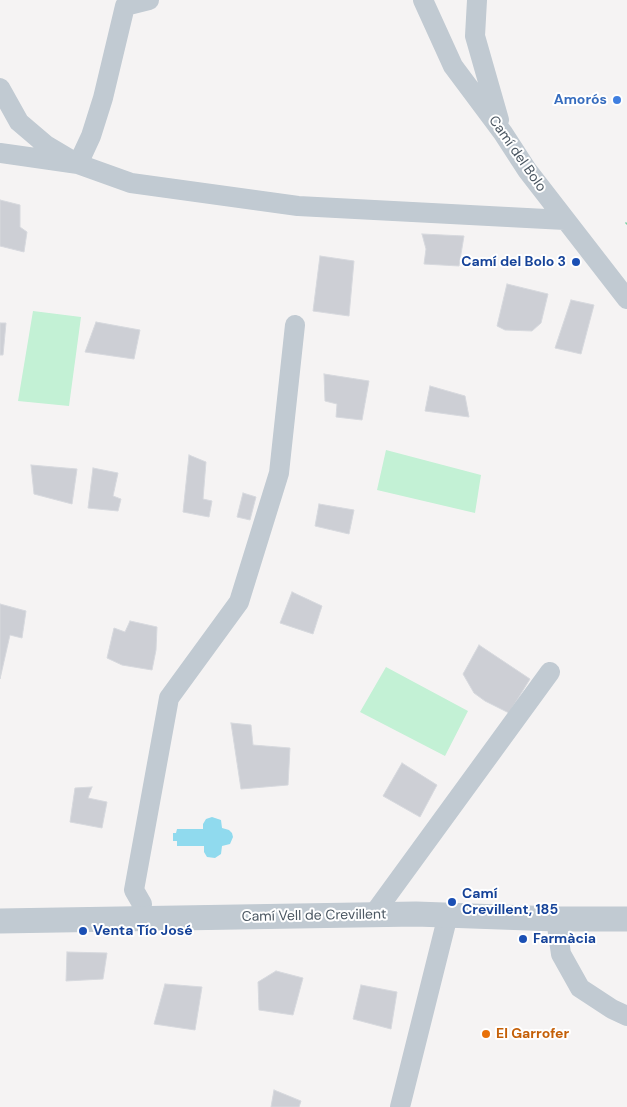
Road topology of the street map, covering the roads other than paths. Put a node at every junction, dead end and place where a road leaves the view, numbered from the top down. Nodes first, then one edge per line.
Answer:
1 (149, 0) edge
2 (423, 0) edge
3 (477, 0) edge
4 (0, 88) edge
5 (503, 133) junction
6 (41, 152) junction
7 (0, 153) edge
8 (78, 164) junction
9 (565, 220) junction
10 (627, 299) edge
11 (295, 326) dead end
12 (550, 672) dead end
13 (374, 915) junction
14 (448, 915) junction
15 (140, 918) junction
16 (556, 919) junction
17 (0, 921) edge
18 (623, 921) edge
19 (627, 1016) edge
20 (400, 1107) edge

1 - 8 street
2 - 5 street, Camí del Bolo
3 - 5 street
4 - 6 street
5 - 9 street, Camí del Bolo
6 - 7 street
6 - 8 street
8 - 9 street
9 - 10 street, Camí del Bolo
11 - 15 street
12 - 13 street
13 - 14 street, Camí Vell de Crevillent
13 - 15 street, Camí Vell de Crevillent
14 - 16 street, Camí Vell de Crevillent
14 - 20 street
15 - 17 street, Camí Vell de Crevillent
16 - 18 street, Camí Vell de Crevillent
16 - 19 street

